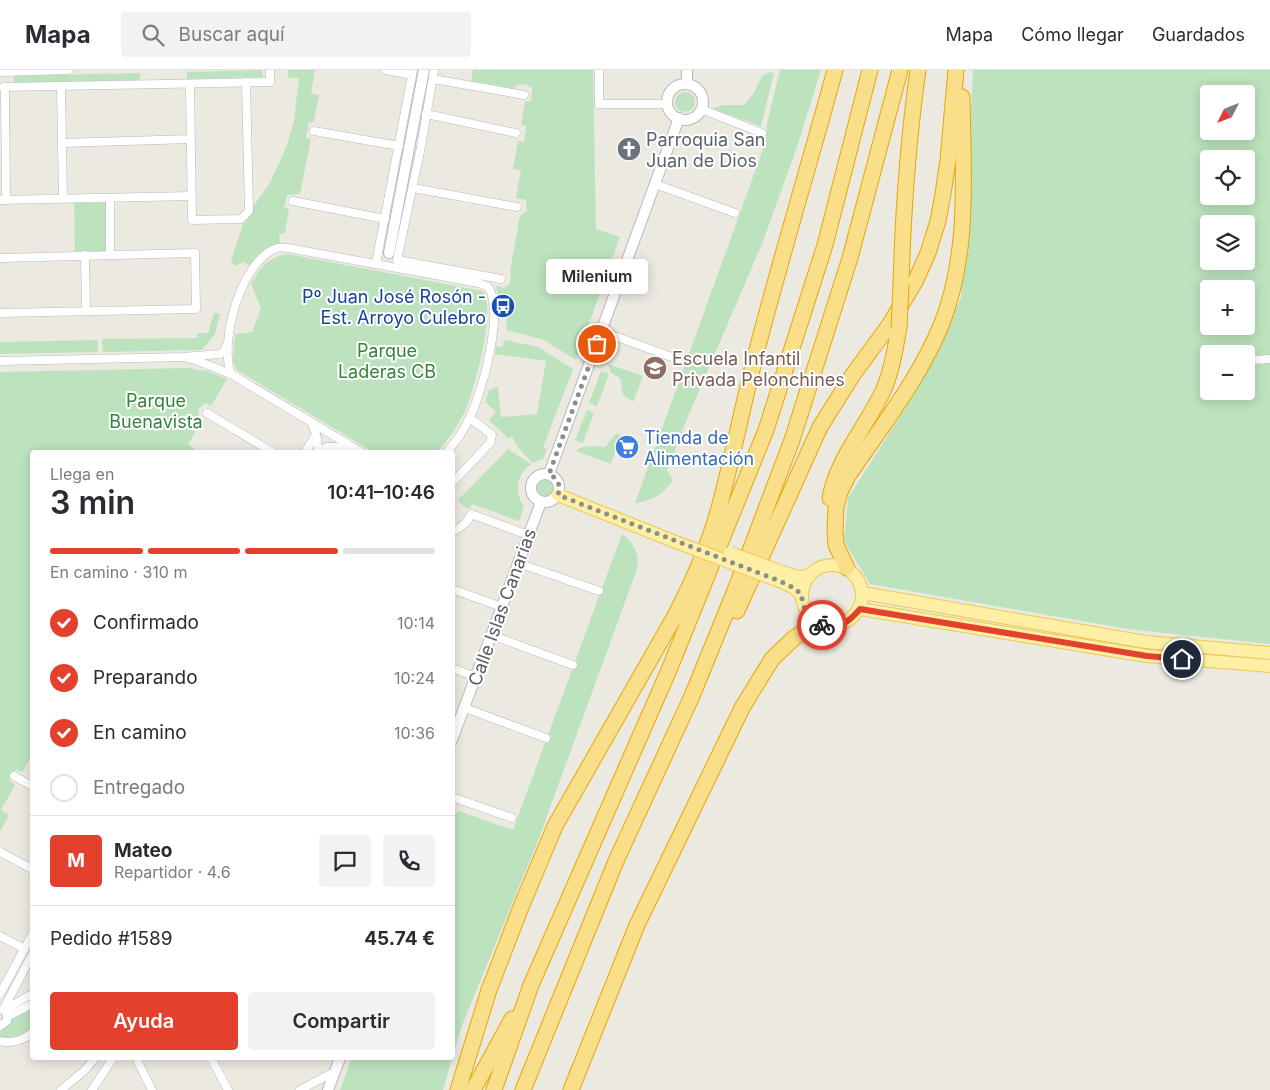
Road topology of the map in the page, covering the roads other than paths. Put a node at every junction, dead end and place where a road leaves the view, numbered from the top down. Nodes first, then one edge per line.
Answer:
1 (63, 70) edge
2 (69, 70) edge
3 (270, 70) edge
4 (386, 70) edge
5 (424, 70) edge
6 (600, 70) edge
7 (686, 70) edge
8 (835, 70) edge
9 (870, 70) edge
10 (900, 70) edge
11 (918, 70) edge
12 (956, 70) edge
13 (962, 70) edge
14 (1, 71) edge
15 (413, 72) edge
16 (433, 74) edge
17 (246, 82) junction
18 (190, 84) junction
19 (687, 84) junction
20 (60, 87) junction
21 (1, 88) edge
22 (524, 95) dead end
23 (667, 104) junction
24 (416, 108) junction
25 (701, 109) junction
26 (426, 114) junction
27 (406, 115) junction
28 (679, 118) junction
29 (314, 131) dead end
30 (516, 133) dead end
31 (762, 133) dead end
32 (191, 139) junction
33 (62, 143) junction
34 (399, 146) junction
35 (421, 147) junction
36 (408, 155) junction
37 (392, 182) junction
38 (656, 184) junction
39 (413, 188) junction
40 (400, 191) junction
41 (192, 196) junction
42 (110, 198) junction
43 (63, 199) junction
44 (3, 200) edge
45 (293, 201) dead end
46 (517, 207) dead end
47 (735, 213) dead end
48 (385, 219) junction
49 (85, 255) junction
50 (110, 255) junction
51 (0, 258) edge
52 (394, 260) junction
53 (375, 261) junction
54 (488, 287) junction
55 (86, 312) junction
56 (0, 313) edge
57 (602, 331) junction
58 (227, 346) junction
59 (183, 357) junction
60 (677, 359) dead end
61 (1270, 359) edge
62 (1255, 360) edge
63 (0, 361) edge
64 (231, 374) junction
65 (207, 413) dead end
66 (470, 418) junction
67 (311, 422) junction
68 (316, 437) junction
69 (351, 447) junction
70 (330, 449) edge
71 (269, 450) edge
72 (306, 450) edge
73 (318, 450) edge
74 (357, 450) edge
75 (449, 450) edge
76 (549, 474) junction
77 (455, 480) edge
78 (559, 493) junction
79 (541, 502) junction
80 (455, 530) edge
81 (528, 535) junction
82 (836, 545) junction
83 (518, 563) junction
84 (847, 568) junction
85 (809, 576) junction
86 (782, 577) junction
87 (455, 590) edge
88 (599, 591) dead end
89 (863, 593) junction
90 (802, 595) junction
91 (502, 607) junction
92 (860, 609) junction
93 (820, 624) junction
94 (492, 635) junction
95 (1270, 654) edge
96 (573, 664) dead end
97 (1270, 666) edge
98 (455, 669) edge
99 (476, 677) junction
100 (692, 696) junction
101 (465, 708) junction
102 (455, 733) edge
103 (546, 738) dead end
104 (14, 776) dead end
105 (30, 785) edge
106 (455, 798) edge
107 (512, 818) dead end
108 (0, 852) edge
109 (30, 868) edge
110 (0, 936) edge
111 (30, 939) edge
112 (25, 949) junction
113 (30, 959) edge
114 (531, 985) junction
115 (0, 994) edge
116 (30, 995) edge
117 (30, 1005) edge
118 (4, 1012) edge
119 (0, 1026) edge
120 (30, 1034) edge
121 (0, 1041) edge
122 (93, 1060) edge
123 (112, 1060) edge
124 (137, 1060) edge
125 (213, 1060) edge
126 (339, 1060) edge
127 (334, 1072) junction
128 (61, 1090) edge
129 (92, 1090) edge
130 (152, 1090) edge
131 (228, 1090) edge
132 (300, 1090) edge
133 (328, 1090) edge
134 (458, 1090) edge
135 (473, 1090) edge
136 (494, 1090) edge
137 (523, 1090) edge
138 (571, 1090) edge

1 - 2 street
1 - 14 street
3 - 17 street
4 - 15 street
5 - 24 street
6 - 23 street
7 - 19 street
8 - 134 highway
9 - 114 highway
10 - 100 highway
11 - 82 highway, bridge
12 - 100 highway
13 - 82 highway
14 - 21 street
15 - 27 street
16 - 22 street
16 - 26 street
17 - 18 street
17 - 41 street
18 - 20 street
18 - 32 street
19 - 23 street
19 - 25 street
20 - 21 street
20 - 33 street
21 - 44 street
23 - 28 street
24 - 27 street
24 - 36 street
25 - 28 street
25 - 31 street
26 - 30 street
26 - 35 street
27 - 34 street
28 - 38 street
29 - 34 street
32 - 33 street
32 - 41 street
33 - 43 street
34 - 37 street
35 - 36 street
35 - 39 street
36 - 40 street
37 - 40 street
37 - 48 street
38 - 47 street
38 - 57 street
39 - 46 street
39 - 52 street
40 - 52 street
41 - 42 street
42 - 43 street
42 - 50 street
43 - 44 street
45 - 48 street
48 - 53 street
49 - 50 street
49 - 51 street
49 - 55 street
50 - 55 street
52 - 53 street
52 - 53 street
52 - 54 street
52 - 54 street
53 - 58 street
54 - 66 street
55 - 56 street
57 - 60 street
57 - 76 street
58 - 59 street
58 - 64 street
59 - 63 street
59 - 64 street
61 - 62 street
64 - 67 street
65 - 71 street
66 - 75 street
66 - 77 street
67 - 68 street
67 - 69 street
68 - 70 street
68 - 72 street
68 - 73 street
69 - 70 street
69 - 74 street
76 - 78 street
76 - 79 street
78 - 79 street
78 - 86 main road, bridge
79 - 81 street, Calle Islas Canarias
80 - 81 street
81 - 83 street, Calle Islas Canarias
82 - 84 highway
83 - 88 street
83 - 91 street, Calle Islas Canarias
84 - 85 main road
84 - 89 main road
85 - 86 main road
85 - 90 main road
86 - 90 main road
87 - 91 street
89 - 92 main road
89 - 95 main road
90 - 93 main road
91 - 94 street, Calle Islas Canarias
92 - 93 main road
92 - 97 main road
93 - 138 highway
94 - 96 street
94 - 99 street, Calle Islas Canarias
98 - 99 street
99 - 101 street, Calle Islas Canarias
100 - 137 highway
101 - 102 street, Calle Islas Canarias
101 - 103 street
104 - 105 street
106 - 107 street
108 - 109 street
110 - 112 street
111 - 112 street
112 - 115 street
113 - 118 street
114 - 135 highway
114 - 136 highway
116 - 118 street
117 - 118 street
118 - 119 street
120 - 121 street
122 - 128 street
123 - 129 street
124 - 130 street
125 - 131 street
126 - 127 street
127 - 132 street
127 - 133 street

